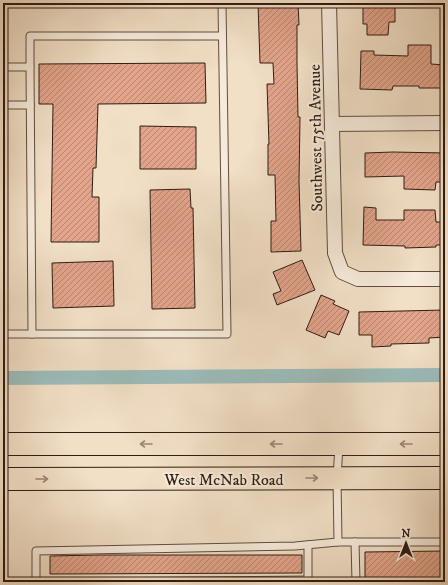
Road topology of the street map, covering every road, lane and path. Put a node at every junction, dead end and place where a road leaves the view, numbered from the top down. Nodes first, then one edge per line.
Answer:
1 (222, 3) edge
2 (329, 3) edge
3 (222, 36) junction
4 (3, 67) edge
5 (30, 67) junction
6 (3, 105) edge
7 (30, 105) junction
8 (445, 123) edge
9 (332, 124) junction
10 (445, 279) edge
11 (3, 334) edge
12 (32, 334) junction
13 (3, 444) edge
14 (339, 444) junction
15 (445, 444) edge
16 (337, 478) junction
17 (445, 478) edge
18 (3, 479) edge
19 (338, 542) junction
20 (355, 542) junction
21 (445, 542) edge
22 (308, 545) junction
23 (308, 581) edge
24 (36, 582) edge
25 (86, 582) edge
26 (356, 582) edge

1 - 3 lane
2 - 9 street, Southwest 75th Avenue
3 - 5 lane
3 - 12 lane
4 - 5 lane
5 - 7 lane
6 - 7 lane
7 - 12 lane
8 - 9 street
9 - 10 street, Southwest 75th Avenue
11 - 12 lane
14 -> 13 main road
15 -> 14 main road
14 - 16 lane
16 - 17 main road, West McNab Road
18 -> 16 main road, West McNab Road
16 - 19 lane
19 - 20 lane
19 - 22 lane
20 - 21 lane
20 - 26 lane
22 - 23 lane
22 - 24 lane
23 - 25 lane

